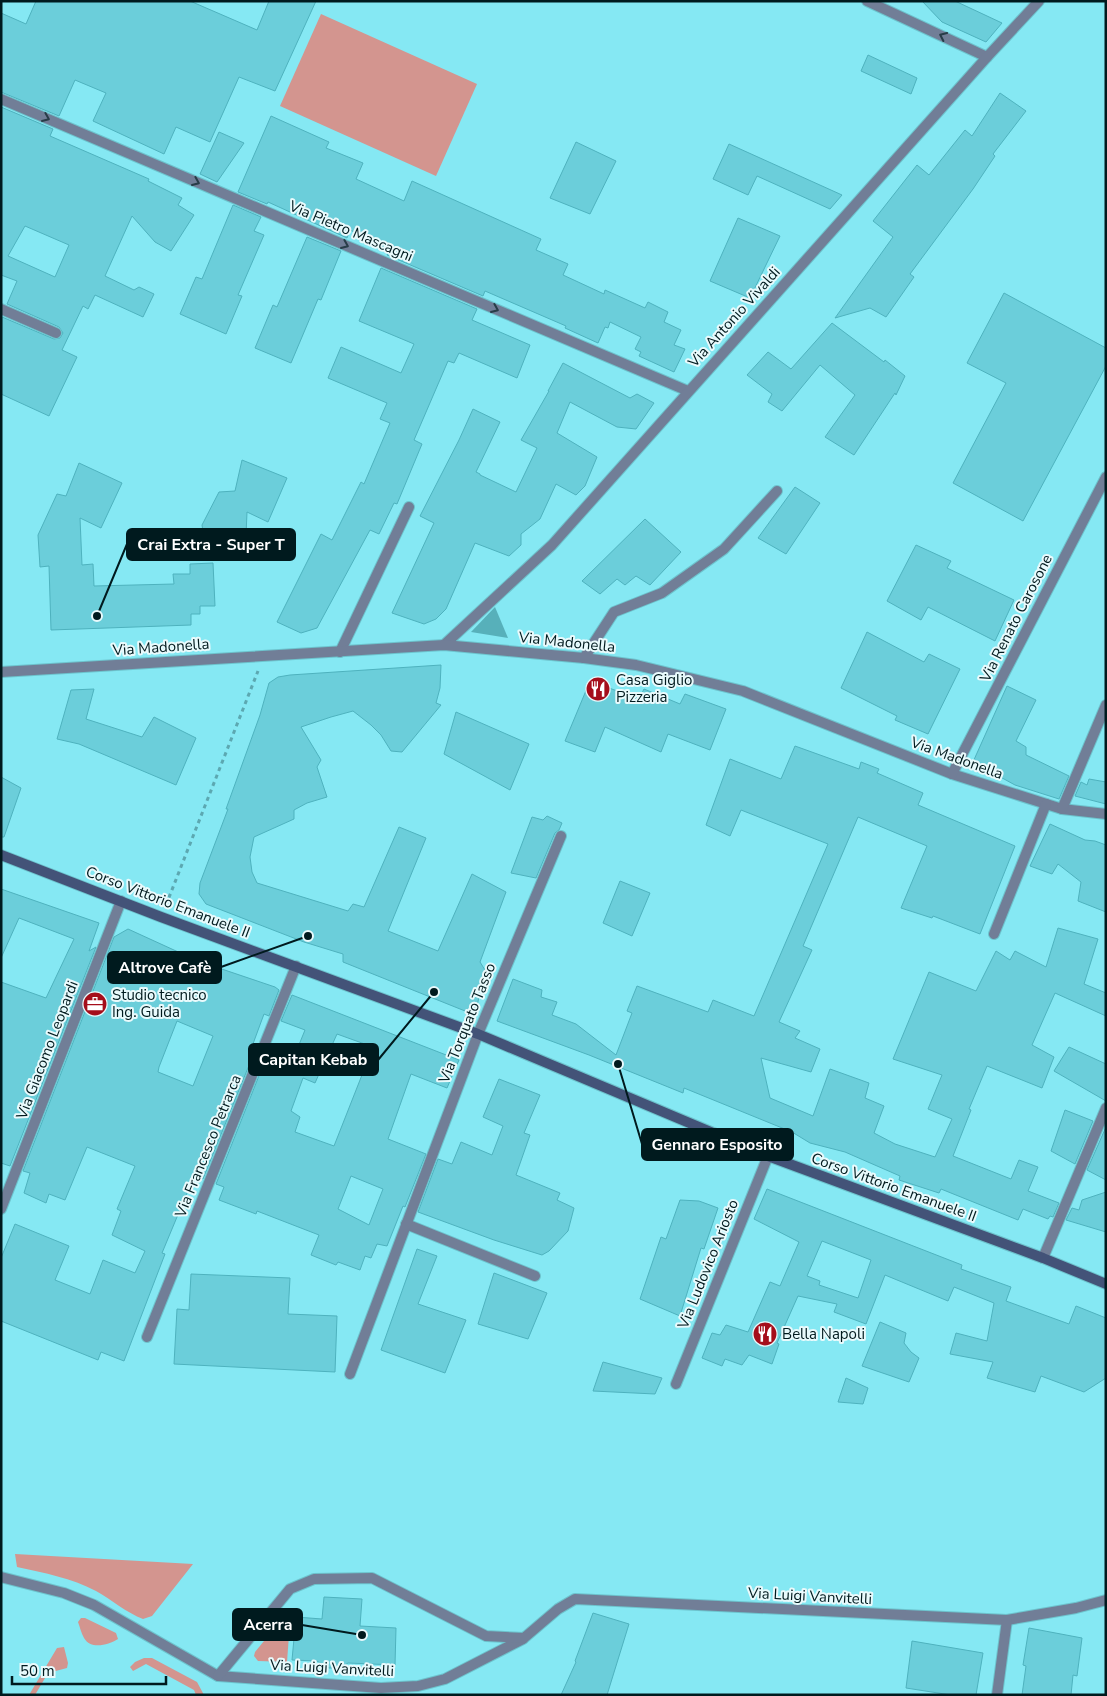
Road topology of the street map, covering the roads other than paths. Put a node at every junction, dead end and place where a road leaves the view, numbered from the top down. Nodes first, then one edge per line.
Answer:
1 (868, 1) edge
2 (1039, 1) edge
3 (987, 56) junction
4 (1, 99) edge
5 (1, 309) edge
6 (56, 333) dead end
7 (688, 391) junction
8 (1106, 477) edge
9 (777, 491) dead end
10 (409, 507) dead end
11 (444, 644) junction
12 (340, 652) junction
13 (584, 658) junction
14 (1, 672) edge
15 (1106, 705) edge
16 (952, 774) junction
17 (1046, 804) junction
18 (1062, 809) junction
19 (1106, 814) edge
20 (561, 836) dead end
21 (1, 855) edge
22 (121, 901) junction
23 (994, 934) dead end
24 (296, 966) junction
25 (478, 1034) junction
26 (1106, 1108) edge
27 (768, 1156) junction
28 (1, 1209) edge
29 (406, 1224) junction
30 (1043, 1258) junction
31 (535, 1276) dead end
32 (1106, 1284) edge
33 (147, 1337) dead end
34 (350, 1374) dead end
35 (676, 1384) dead end
36 (1, 1578) edge
37 (1106, 1600) edge
38 (1007, 1620) junction
39 (524, 1638) junction
40 (218, 1676) junction
41 (997, 1695) edge

3 -> 1 street
2 - 3 street, Via Antonio Vivaldi
3 - 7 street, Via Antonio Vivaldi
4 -> 7 street, Via Pietro Mascagni
5 - 6 street
7 - 11 street, Via Antonio Vivaldi
8 - 16 street, Via Renato Carosone
9 - 13 street
10 - 12 street
11 - 12 street, Via Madonella
11 - 13 street, Via Madonella
12 - 14 street, Via Madonella
13 - 16 street, Via Madonella
15 - 18 street
16 - 17 street, Via Madonella
17 - 18 street, Via Madonella
17 - 23 street
18 - 19 street, Via Madonella
20 - 25 street, Via Torquato Tasso
21 - 22 main road, Corso Vittorio Emanuele II
22 - 24 main road, Corso Vittorio Emanuele II
22 - 28 street, Via Giacomo Leopardi
24 - 25 main road, Corso Vittorio Emanuele II
24 - 33 street, Via Francesco Petrarca
25 - 27 main road, Corso Vittorio Emanuele II
25 - 29 street, Via Torquato Tasso
26 - 30 street
27 - 30 main road, Corso Vittorio Emanuele II
27 - 35 street, Via Ludovico Ariosto
29 - 31 street
29 - 34 street, Via Torquato Tasso
30 - 32 main road, Corso Vittorio Emanuele II
36 - 40 street, Via Luigi Vanvitelli
37 - 38 street, Via Luigi Vanvitelli
38 - 39 street, Via Luigi Vanvitelli
38 - 41 street
39 - 40 street, Via Luigi Vanvitelli
39 - 40 street

